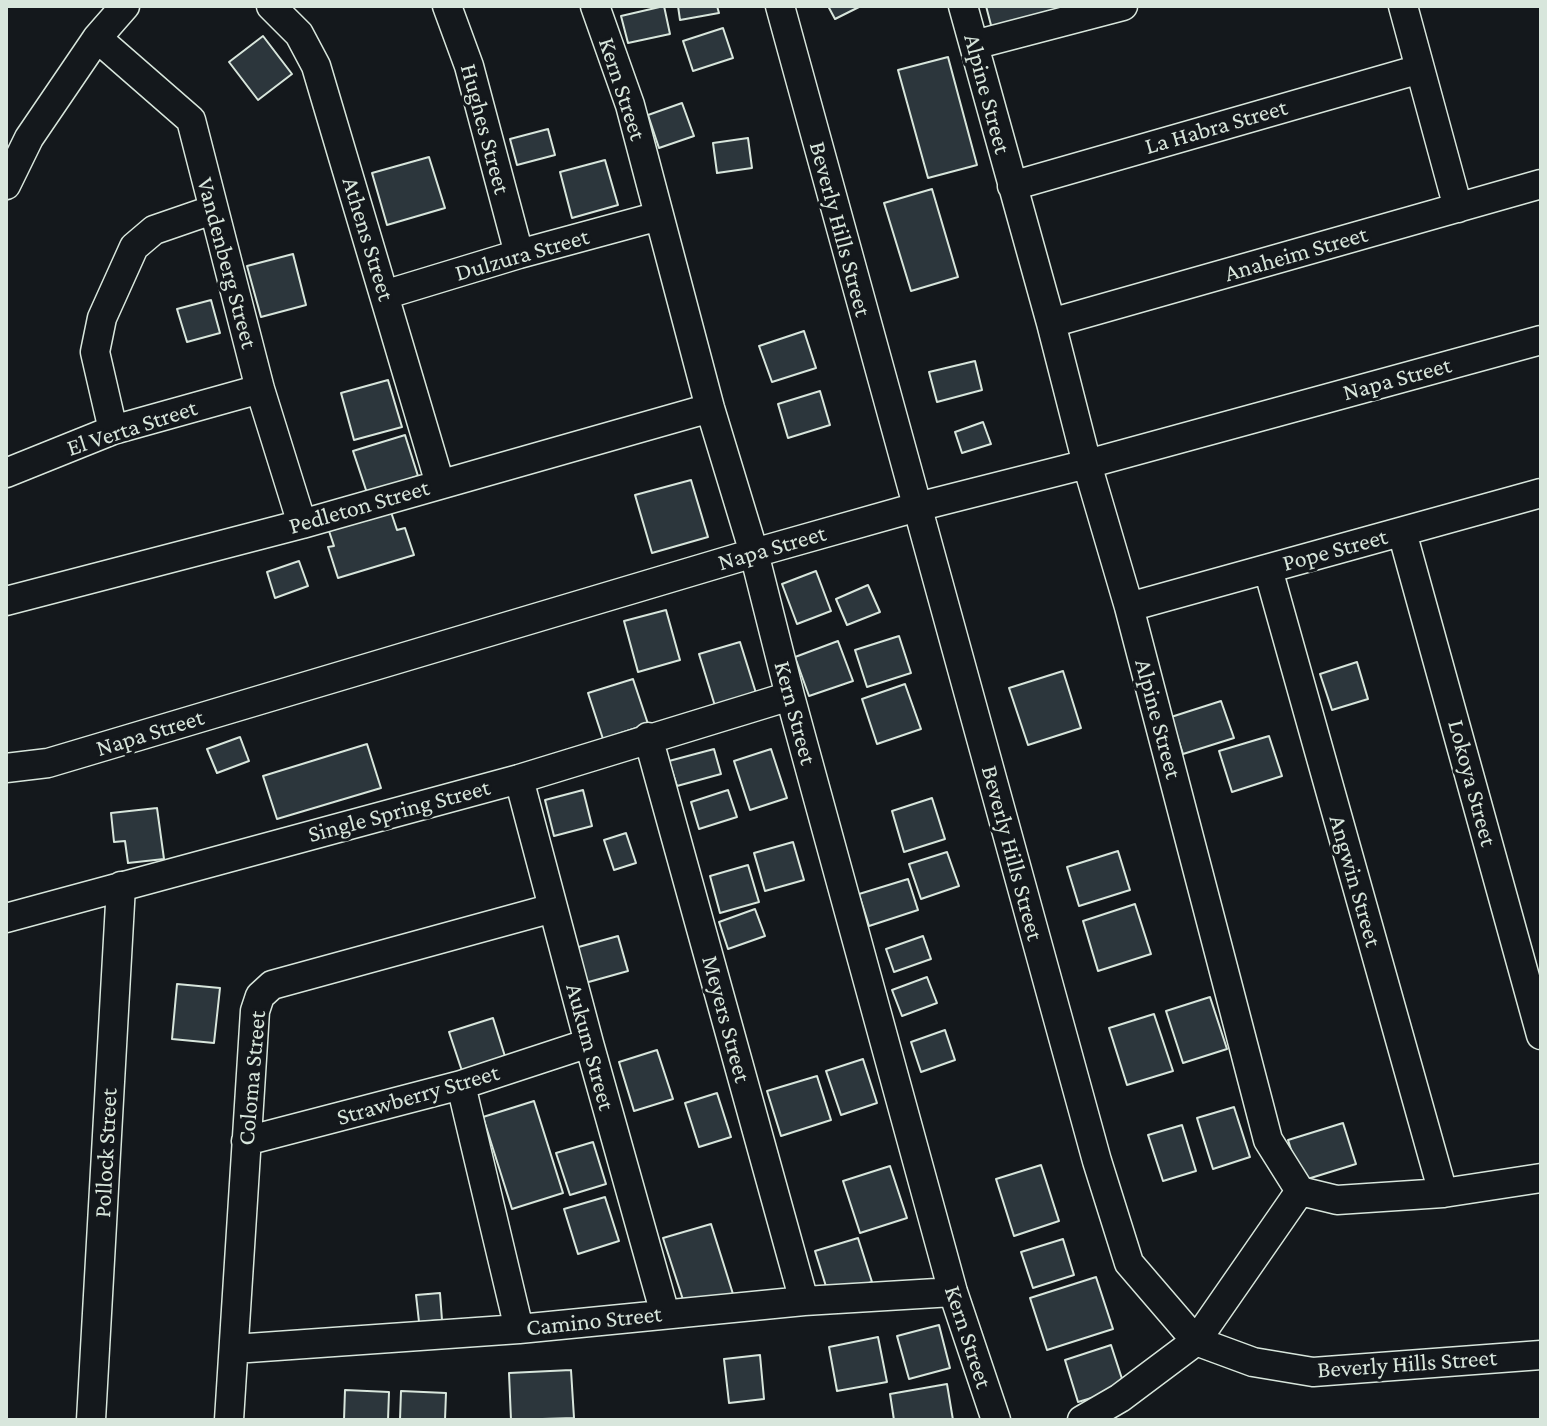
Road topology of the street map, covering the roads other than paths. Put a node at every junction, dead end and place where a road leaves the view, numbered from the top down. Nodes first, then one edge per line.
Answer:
1 (125, 6) edge
2 (271, 6) edge
3 (447, 6) edge
4 (595, 6) edge
5 (780, 6) edge
6 (963, 6) edge
7 (1123, 6) edge
8 (1403, 6) edge
9 (97, 38) junction
10 (974, 45) junction
11 (1420, 69) junction
12 (1541, 184) edge
13 (6, 185) edge
14 (1012, 186) junction
15 (1458, 208) junction
16 (212, 210) junction
17 (659, 216) junction
18 (519, 254) junction
19 (384, 295) junction
20 (1051, 323) junction
21 (1541, 340) edge
22 (260, 389) junction
23 (710, 408) junction
24 (113, 430) junction
25 (1087, 464) junction
26 (6, 473) edge
27 (440, 484) junction
28 (1540, 496) edge
29 (917, 507) junction
30 (302, 524) junction
31 (1402, 532) junction
32 (754, 553) junction
33 (1268, 569) junction
34 (6, 601) edge
35 (1129, 607) junction
36 (790, 696) junction
37 (648, 737) junction
38 (6, 768) edge
39 (519, 779) junction
40 (121, 886) junction
41 (553, 908) junction
42 (6, 918) edge
43 (1541, 1035) edge
44 (589, 1043) junction
45 (461, 1085) junction
46 (246, 1141) junction
47 (1541, 1178) edge
48 (1300, 1191) junction
49 (1443, 1193) junction
50 (953, 1292) junction
51 (804, 1301) junction
52 (665, 1314) junction
53 (519, 1329) junction
54 (1196, 1341) junction
55 (234, 1349) junction
56 (1541, 1355) edge
57 (91, 1420) edge
58 (229, 1420) edge
59 (996, 1420) edge
60 (1082, 1420) edge

1 - 9 street
2 - 19 street, Athens Street
3 - 18 street, Hughes Street
4 - 17 street, Kern Street
5 - 29 street, Beverly Hills Street
6 - 10 street, Alpine Street
7 - 10 street
8 - 11 street
9 - 13 street
9 - 16 street, Vandenberg Street
10 - 14 street, Alpine Street
11 - 14 street, La Habra Street
11 - 15 street
12 - 15 street, Anaheim Street
14 - 20 street, Alpine Street
15 - 20 street, Anaheim Street
16 - 22 street, Vandenberg Street
16 - 24 street
17 - 18 street, Dulzura Street
17 - 23 street, Kern Street
18 - 19 street, Dulzura Street
19 - 27 street, Athens Street
20 - 25 street, Alpine Street
21 - 25 street, Napa Street
22 - 24 street, El Verta Street
22 - 30 street, Vandenberg Street
23 - 27 street, Pedleton Street
23 - 32 street, Kern Street
24 - 26 street, El Verta Street
25 - 29 street, Napa Street
25 - 35 street, Alpine Street
27 - 30 street, Pedleton Street
28 - 31 street, Pope Street
29 - 32 street, Napa Street
29 - 54 street, Beverly Hills Street
30 - 34 street, Pedleton Street
31 - 33 street, Pope Street
31 - 43 street, Lokoya Street
32 - 36 street, Kern Street
32 - 38 street, Napa Street
33 - 35 street, Pope Street
33 - 49 street, Angwin Street
35 - 48 street, Alpine Street
36 - 37 street, Single Spring Street
36 - 50 street, Kern Street
37 - 39 street, Single Spring Street
37 - 51 street, Meyers Street
39 - 40 street, Single Spring Street
39 - 41 street, Aukum Street
40 - 42 street, Single Spring Street
40 - 57 street, Pollock Street
41 - 44 street, Aukum Street
41 - 46 street, Coloma Street
44 - 45 street, Strawberry Street
44 - 52 street, Aukum Street
45 - 46 street, Strawberry Street
45 - 53 street
46 - 55 street, Coloma Street
47 - 49 street
48 - 49 street
48 - 54 street
50 - 51 street, Camino Street
50 - 59 street, Kern Street
51 - 52 street, Camino Street
52 - 53 street, Camino Street
53 - 55 street, Camino Street
54 - 56 street, Beverly Hills Street
54 - 60 street
55 - 58 street, Coloma Street

